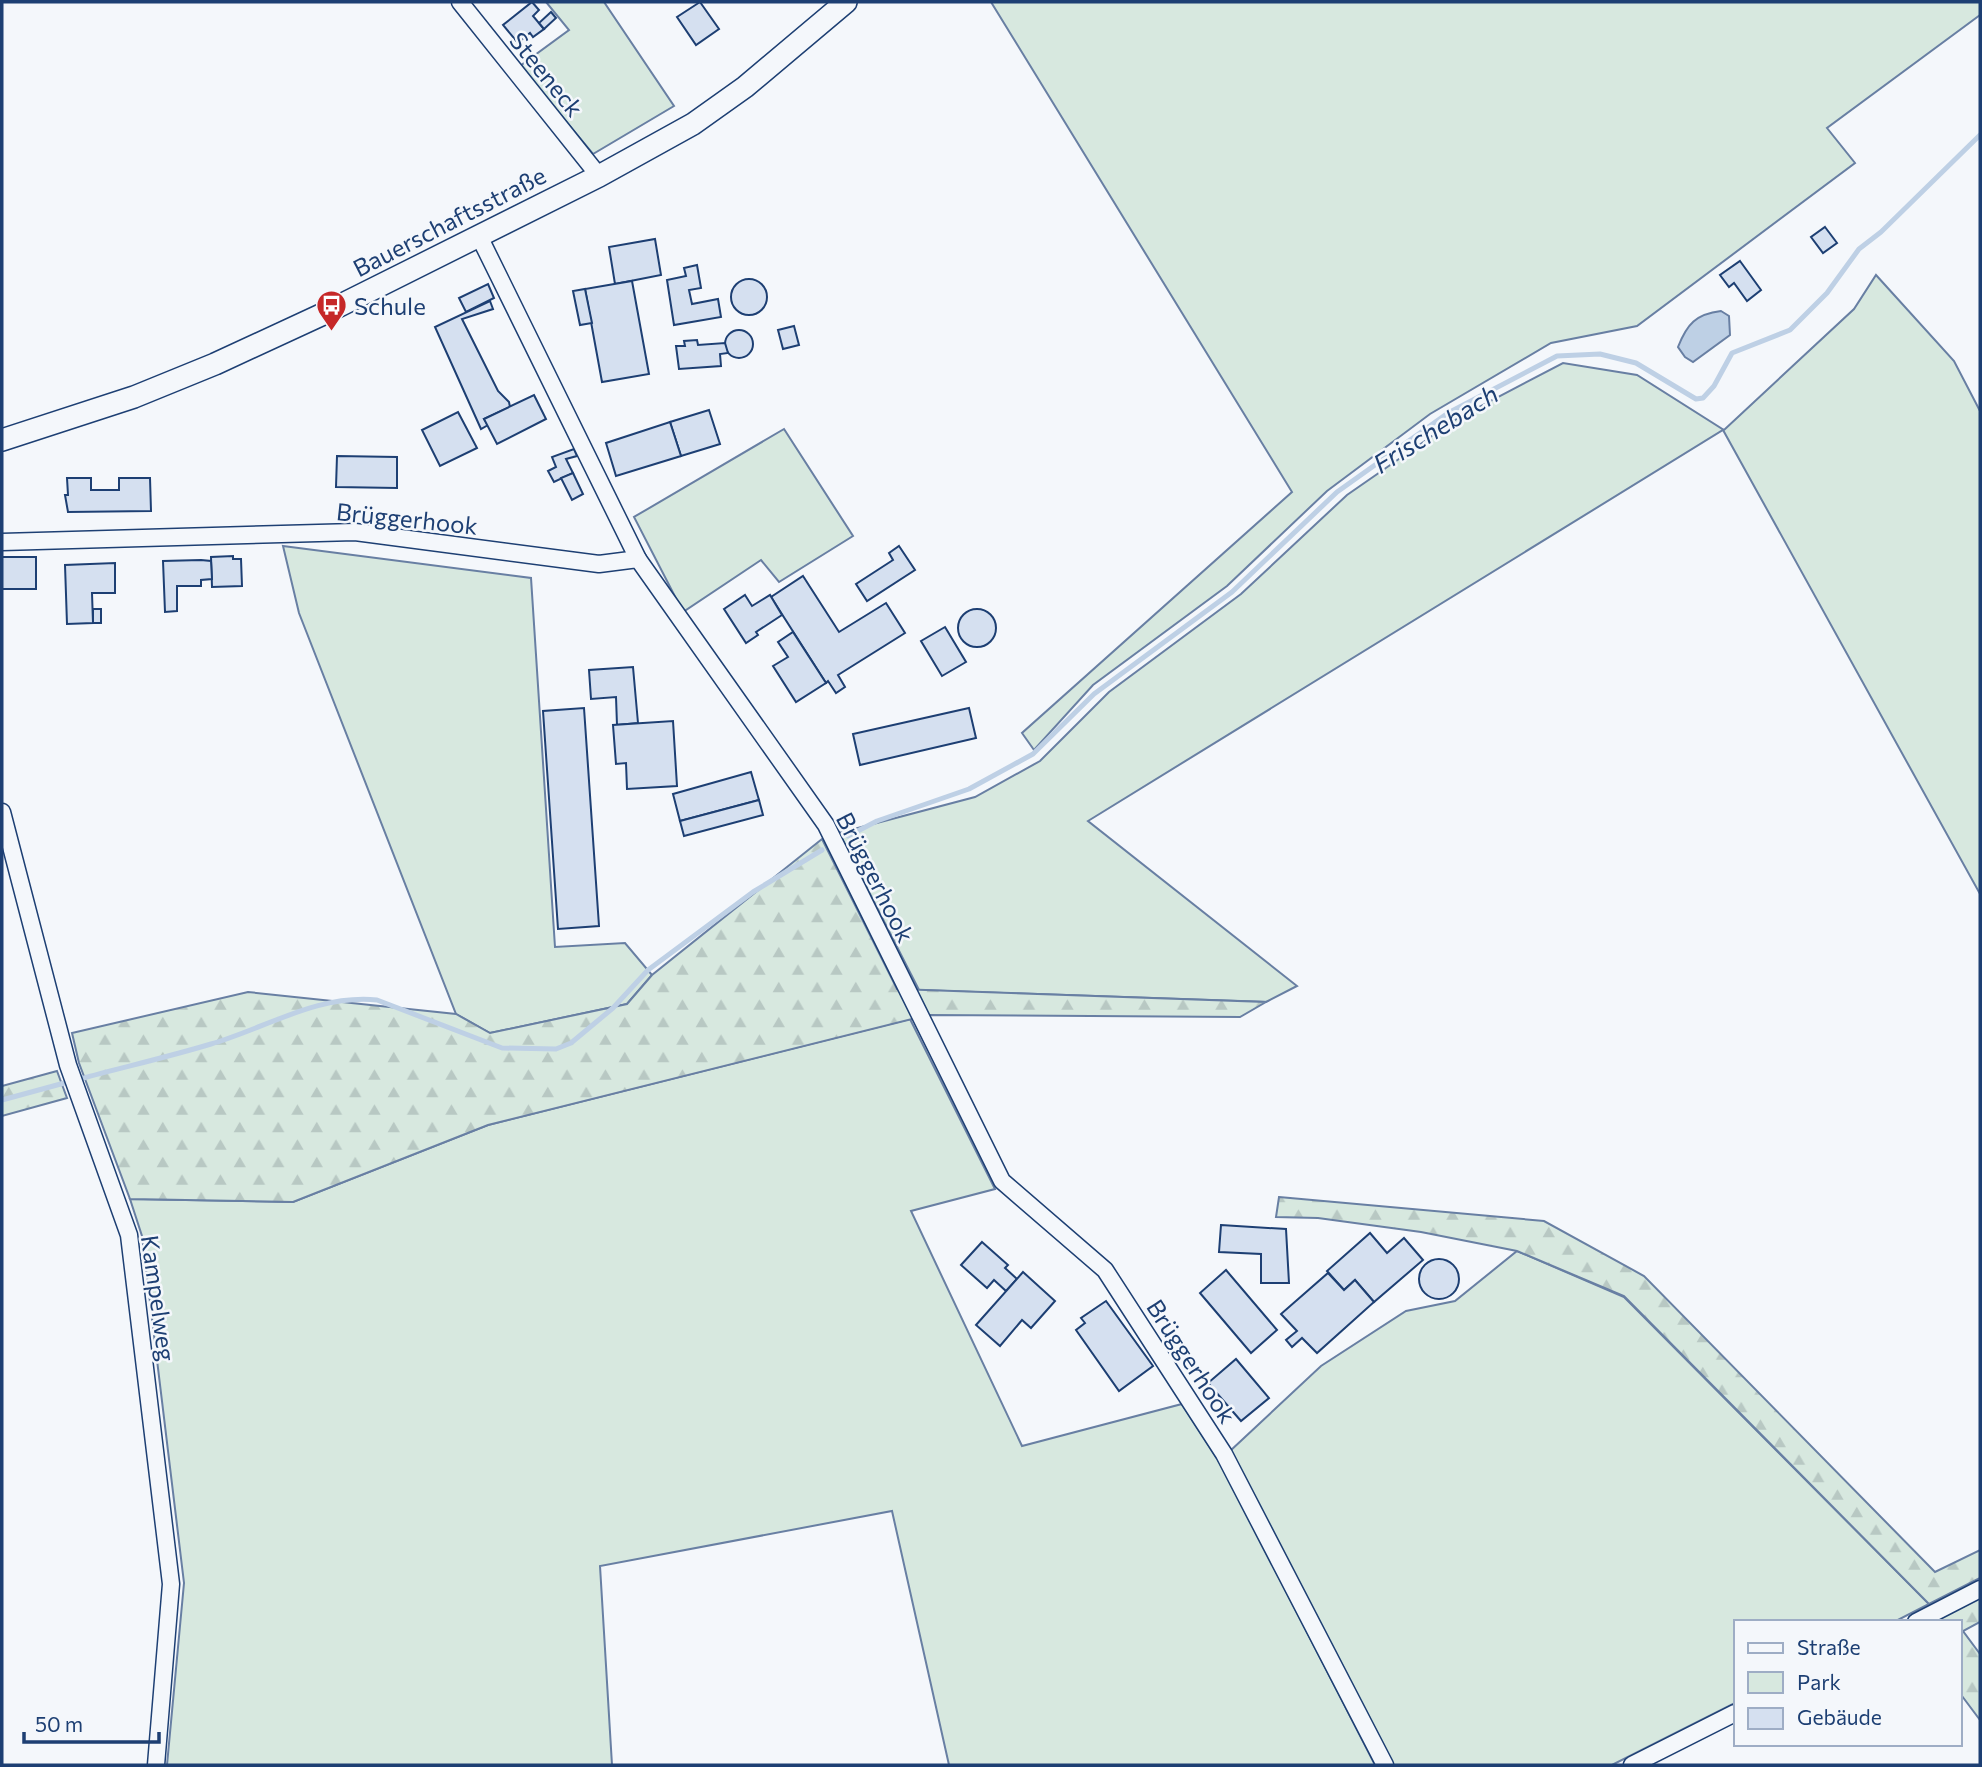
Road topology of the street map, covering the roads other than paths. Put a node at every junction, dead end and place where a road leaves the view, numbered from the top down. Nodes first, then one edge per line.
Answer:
1 (460, 2) edge
2 (846, 2) edge
3 (599, 176) junction
4 (479, 236) junction
5 (2, 440) edge
6 (2, 542) edge
7 (638, 559) junction
8 (2, 812) edge
9 (1980, 1589) edge
10 (1920, 1620) edge
11 (1734, 1714) edge
12 (156, 1765) edge
13 (1385, 1765) edge
14 (1632, 1765) edge

1 - 3 street, Steeneck
2 - 3 street, Bauerschaftsstraße
3 - 4 street, Bauerschaftsstraße
4 - 5 street, Bauerschaftsstraße
4 - 7 street
6 - 7 street, Brüggerhook
7 - 13 street, Brüggerhook
8 - 12 street, Kampelweg
9 - 10 street
11 - 14 street

